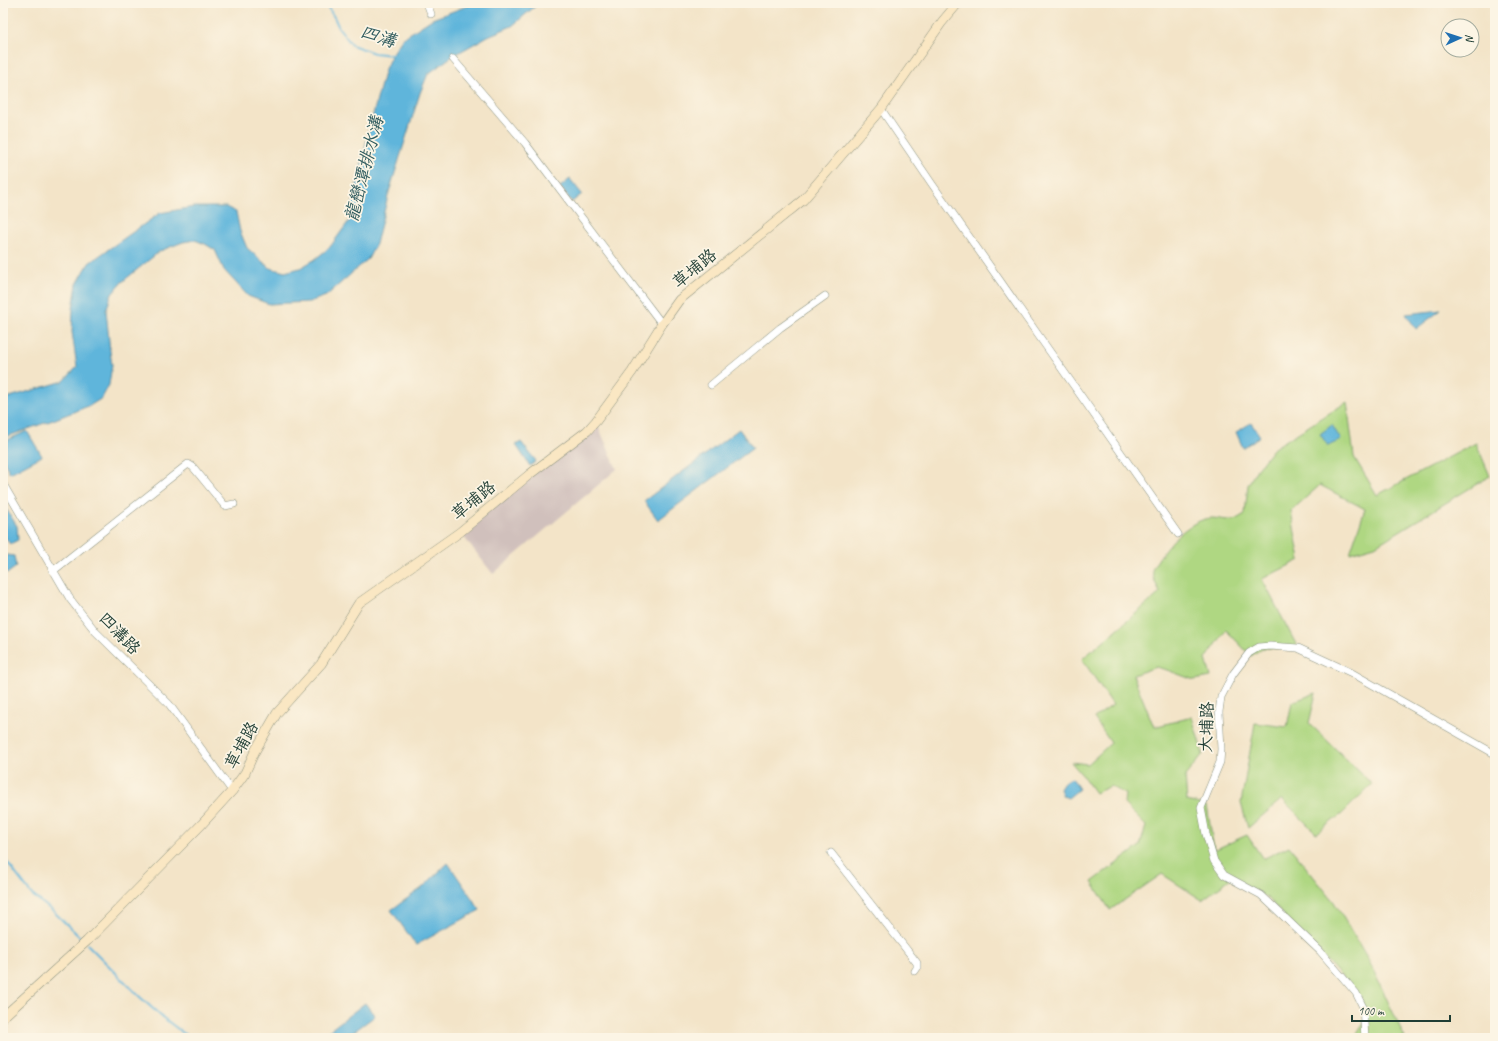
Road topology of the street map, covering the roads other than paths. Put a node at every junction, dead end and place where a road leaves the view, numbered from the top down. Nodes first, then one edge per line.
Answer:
1 (427, 3) edge
2 (958, 3) edge
3 (431, 14) dead end
4 (453, 59) dead end
5 (881, 108) junction
6 (826, 296) dead end
7 (662, 324) junction
8 (711, 385) dead end
9 (3, 484) edge
10 (234, 504) dead end
11 (1178, 534) dead end
12 (53, 571) junction
13 (1495, 754) edge
14 (232, 791) junction
15 (831, 853) dead end
16 (915, 971) dead end
17 (3, 1017) edge
18 (1365, 1038) edge

1 - 3 street
2 - 5 street, 草埔路
4 - 7 street
5 - 7 street, 草埔路
5 - 11 street
6 - 8 street
7 - 14 street, 草埔路
9 - 12 street, 四溝路
10 - 12 street
12 - 14 street, 四溝路
13 - 18 street, 大埔路
14 - 17 street, 草埔路
15 - 16 street

